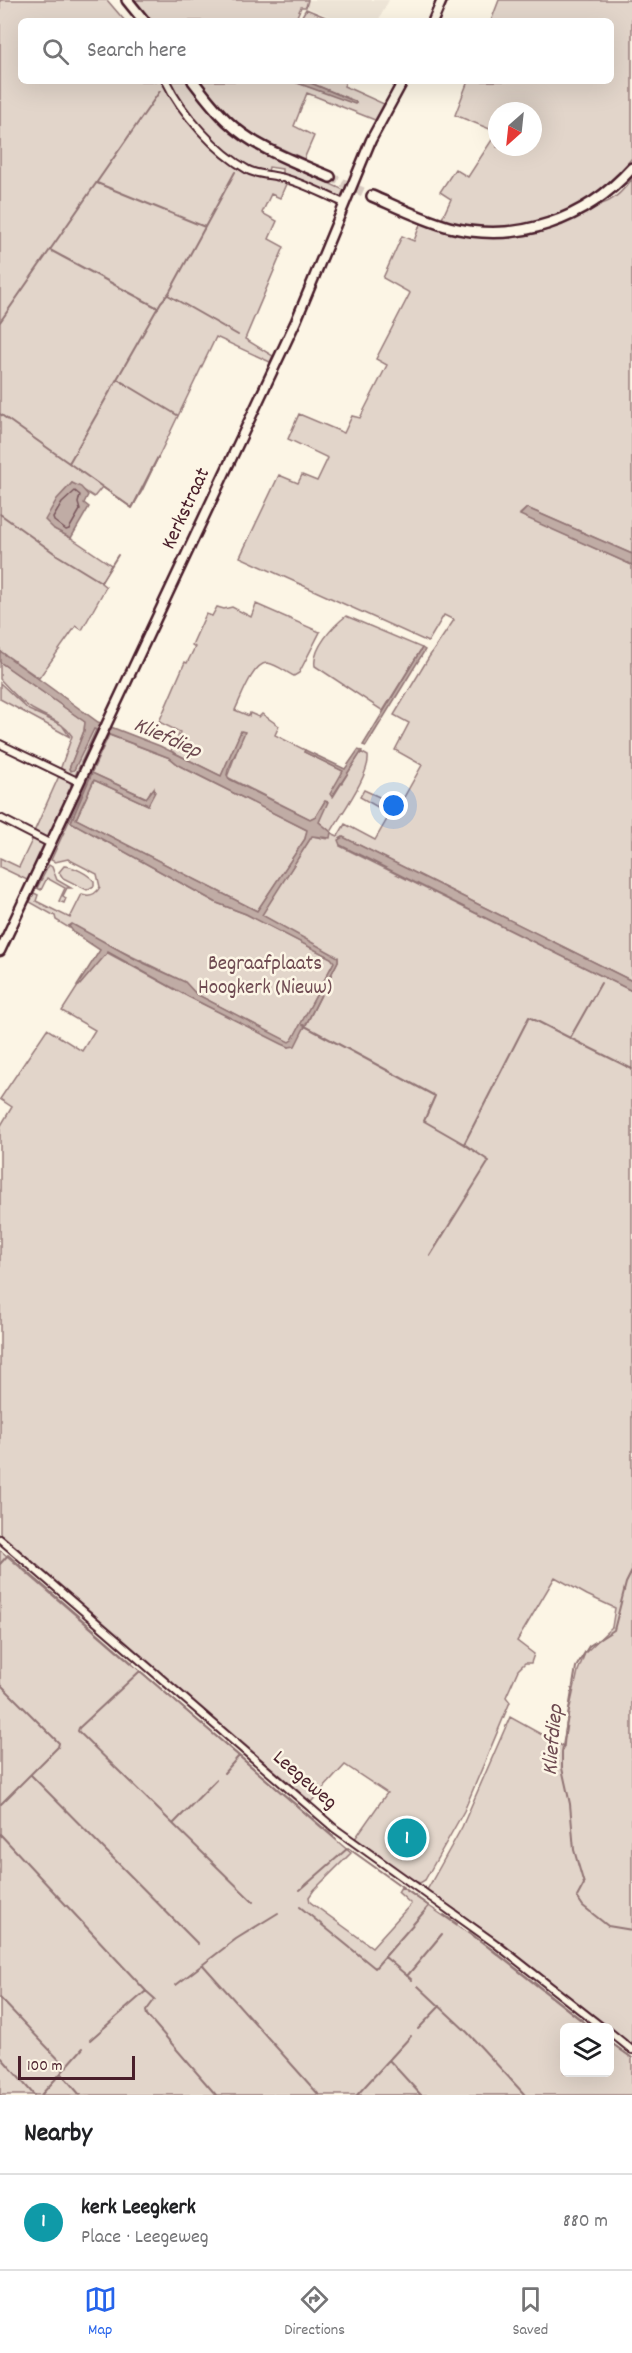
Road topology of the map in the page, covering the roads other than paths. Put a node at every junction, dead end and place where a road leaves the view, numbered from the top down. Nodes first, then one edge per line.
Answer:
1 (127, 0) edge
2 (442, 0) edge
3 (142, 18) edge
4 (434, 18) edge
5 (168, 84) edge
6 (196, 84) edge
7 (401, 84) edge
8 (632, 168) edge
9 (330, 177) tunnel mouth
10 (372, 196) tunnel mouth
11 (344, 203) junction
12 (0, 744) edge
13 (79, 782) junction
14 (0, 818) edge
15 (51, 844) junction
16 (0, 951) edge
17 (0, 1539) edge
18 (597, 2023) edge
19 (614, 2036) edge
20 (632, 2050) edge

1 - 3 main road
2 - 4 street
5 - 11 street
6 - 9 main road
7 - 11 street, Kerkstraat
8 - 10 main road
11 - 13 street, Kerkstraat
12 - 13 street
13 - 15 street, Kerkstraat
14 - 15 street
15 - 16 street, Kerkstraat
17 - 18 street, Leegeweg
19 - 20 street

